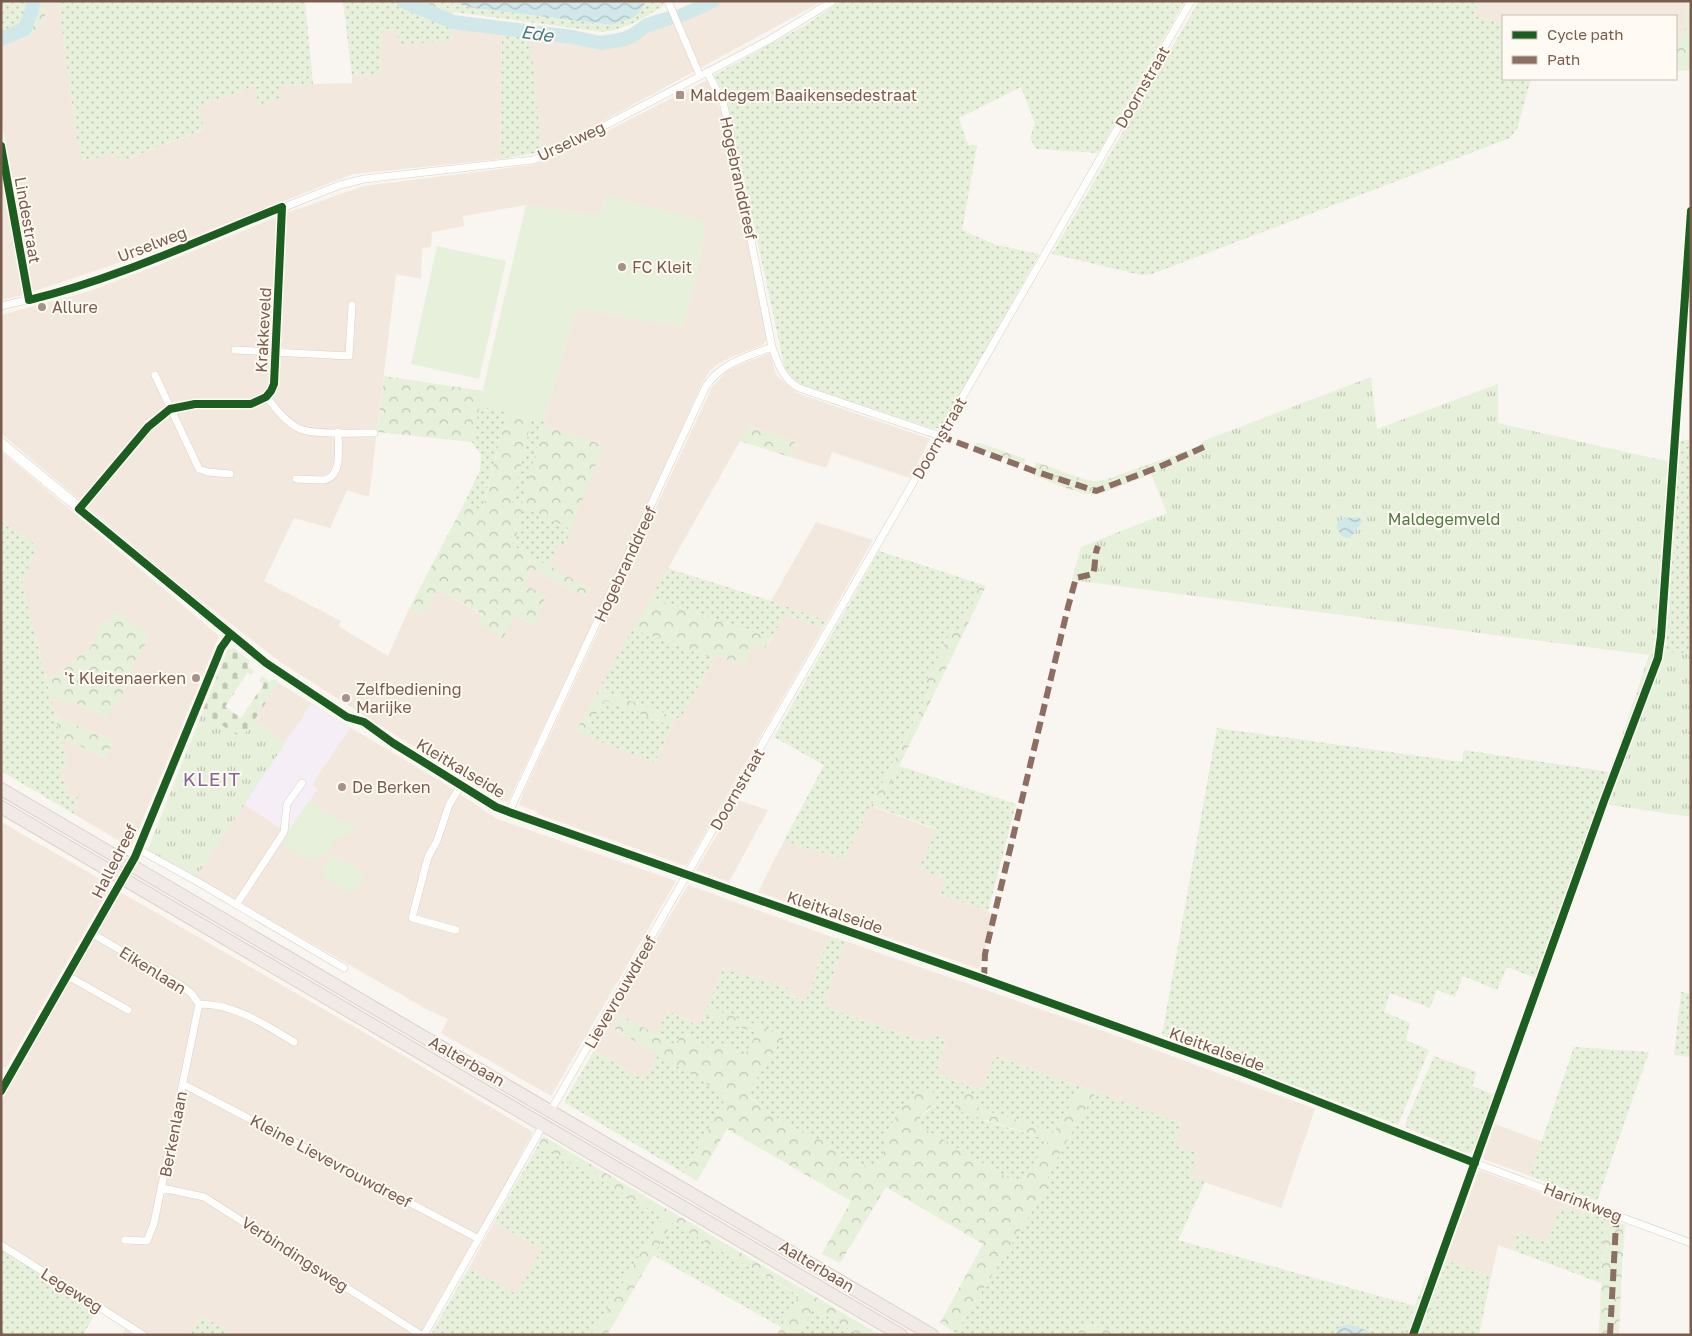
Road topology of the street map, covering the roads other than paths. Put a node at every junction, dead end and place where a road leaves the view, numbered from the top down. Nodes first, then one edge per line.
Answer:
1 (668, 1) edge
2 (833, 1) edge
3 (1191, 1) edge
4 (704, 74) junction
5 (1, 146) edge
6 (282, 207) junction
7 (29, 300) junction
8 (352, 304) dead end
9 (1, 306) edge
10 (772, 347) junction
11 (235, 350) dead end
12 (276, 352) junction
13 (155, 375) dead end
14 (266, 397) junction
15 (170, 408) junction
16 (338, 432) junction
17 (374, 434) dead end
18 (940, 436) junction
19 (1, 443) edge
20 (230, 474) dead end
21 (296, 479) dead end
22 (79, 509) junction
23 (231, 634) junction
24 (302, 783) dead end
25 (461, 785) junction
26 (1, 788) edge
27 (1, 807) edge
28 (509, 812) junction
29 (138, 849) junction
30 (131, 864) junction
31 (688, 874) junction
32 (122, 878) junction
33 (236, 905) junction
34 (456, 930) dead end
35 (91, 933) junction
36 (344, 968) dead end
37 (68, 976) junction
38 (199, 1004) junction
39 (128, 1010) dead end
40 (294, 1042) dead end
41 (183, 1084) junction
42 (1, 1091) edge
43 (551, 1110) junction
44 (543, 1125) junction
45 (1475, 1163) junction
46 (162, 1188) junction
47 (125, 1240) dead end
48 (478, 1240) junction
49 (1691, 1243) edge
50 (1, 1245) edge
51 (143, 1335) edge
52 (423, 1335) edge
53 (901, 1335) edge
54 (932, 1335) edge
55 (1413, 1335) edge

1 - 4 street, Hogebranddreef
2 - 4 street, Urselweg
3 - 18 street, Doornstraat
4 - 6 street, Urselweg
4 - 10 street, Hogebranddreef
5 - 7 street, Lindestraat
6 - 7 street, Urselweg
6 - 12 street, Krakkeveld
7 - 9 street, Urselweg
8 - 12 street, Krakkeveld
10 - 18 street, Hogebranddreef
10 - 28 street, Hogebranddreef
11 - 12 street, Krakkeveld
12 - 14 street, Krakkeveld
13 - 15 street
14 - 15 street, Krakkeveld
14 - 16 street
15 - 20 street
15 - 22 street
16 - 17 street
16 - 21 street
18 - 31 street, Doornstraat
19 - 22 street, Kleitkalseide
22 - 23 street, Kleitkalseide
23 - 25 street, Kleitkalseide
23 - 29 street, Halledreef
24 - 33 street
25 - 28 street, Kleitkalseide
25 - 34 street
26 - 30 highway, Aalterbaan
27 - 32 highway, Aalterbaan
28 - 31 street, Kleitkalseide
29 - 30 street, Halledreef
29 - 33 street
30 - 32 street, Halledreef
30 - 43 highway, Aalterbaan
31 - 43 street, Lievevrouwdreef
31 - 45 street, Kleitkalseide
32 - 35 street, Halledreef
32 - 44 highway, Aalterbaan
33 - 36 street
35 - 37 street, Halledreef
35 - 38 street, Eikenlaan
37 - 39 street
37 - 42 street, Halledreef
38 - 40 street, Eikenlaan
38 - 41 street, Berkenlaan
41 - 46 street, Berkenlaan
41 - 48 street, Kleine Lievevrouwdreef
43 - 54 highway, Aalterbaan
44 - 48 street
44 - 53 highway, Aalterbaan
45 - 49 street, Harinkweg
45 - 55 street
46 - 47 street, Berkenlaan
46 - 52 street, Verbindingsweg
48 - 52 street
50 - 51 street, Legeweg

